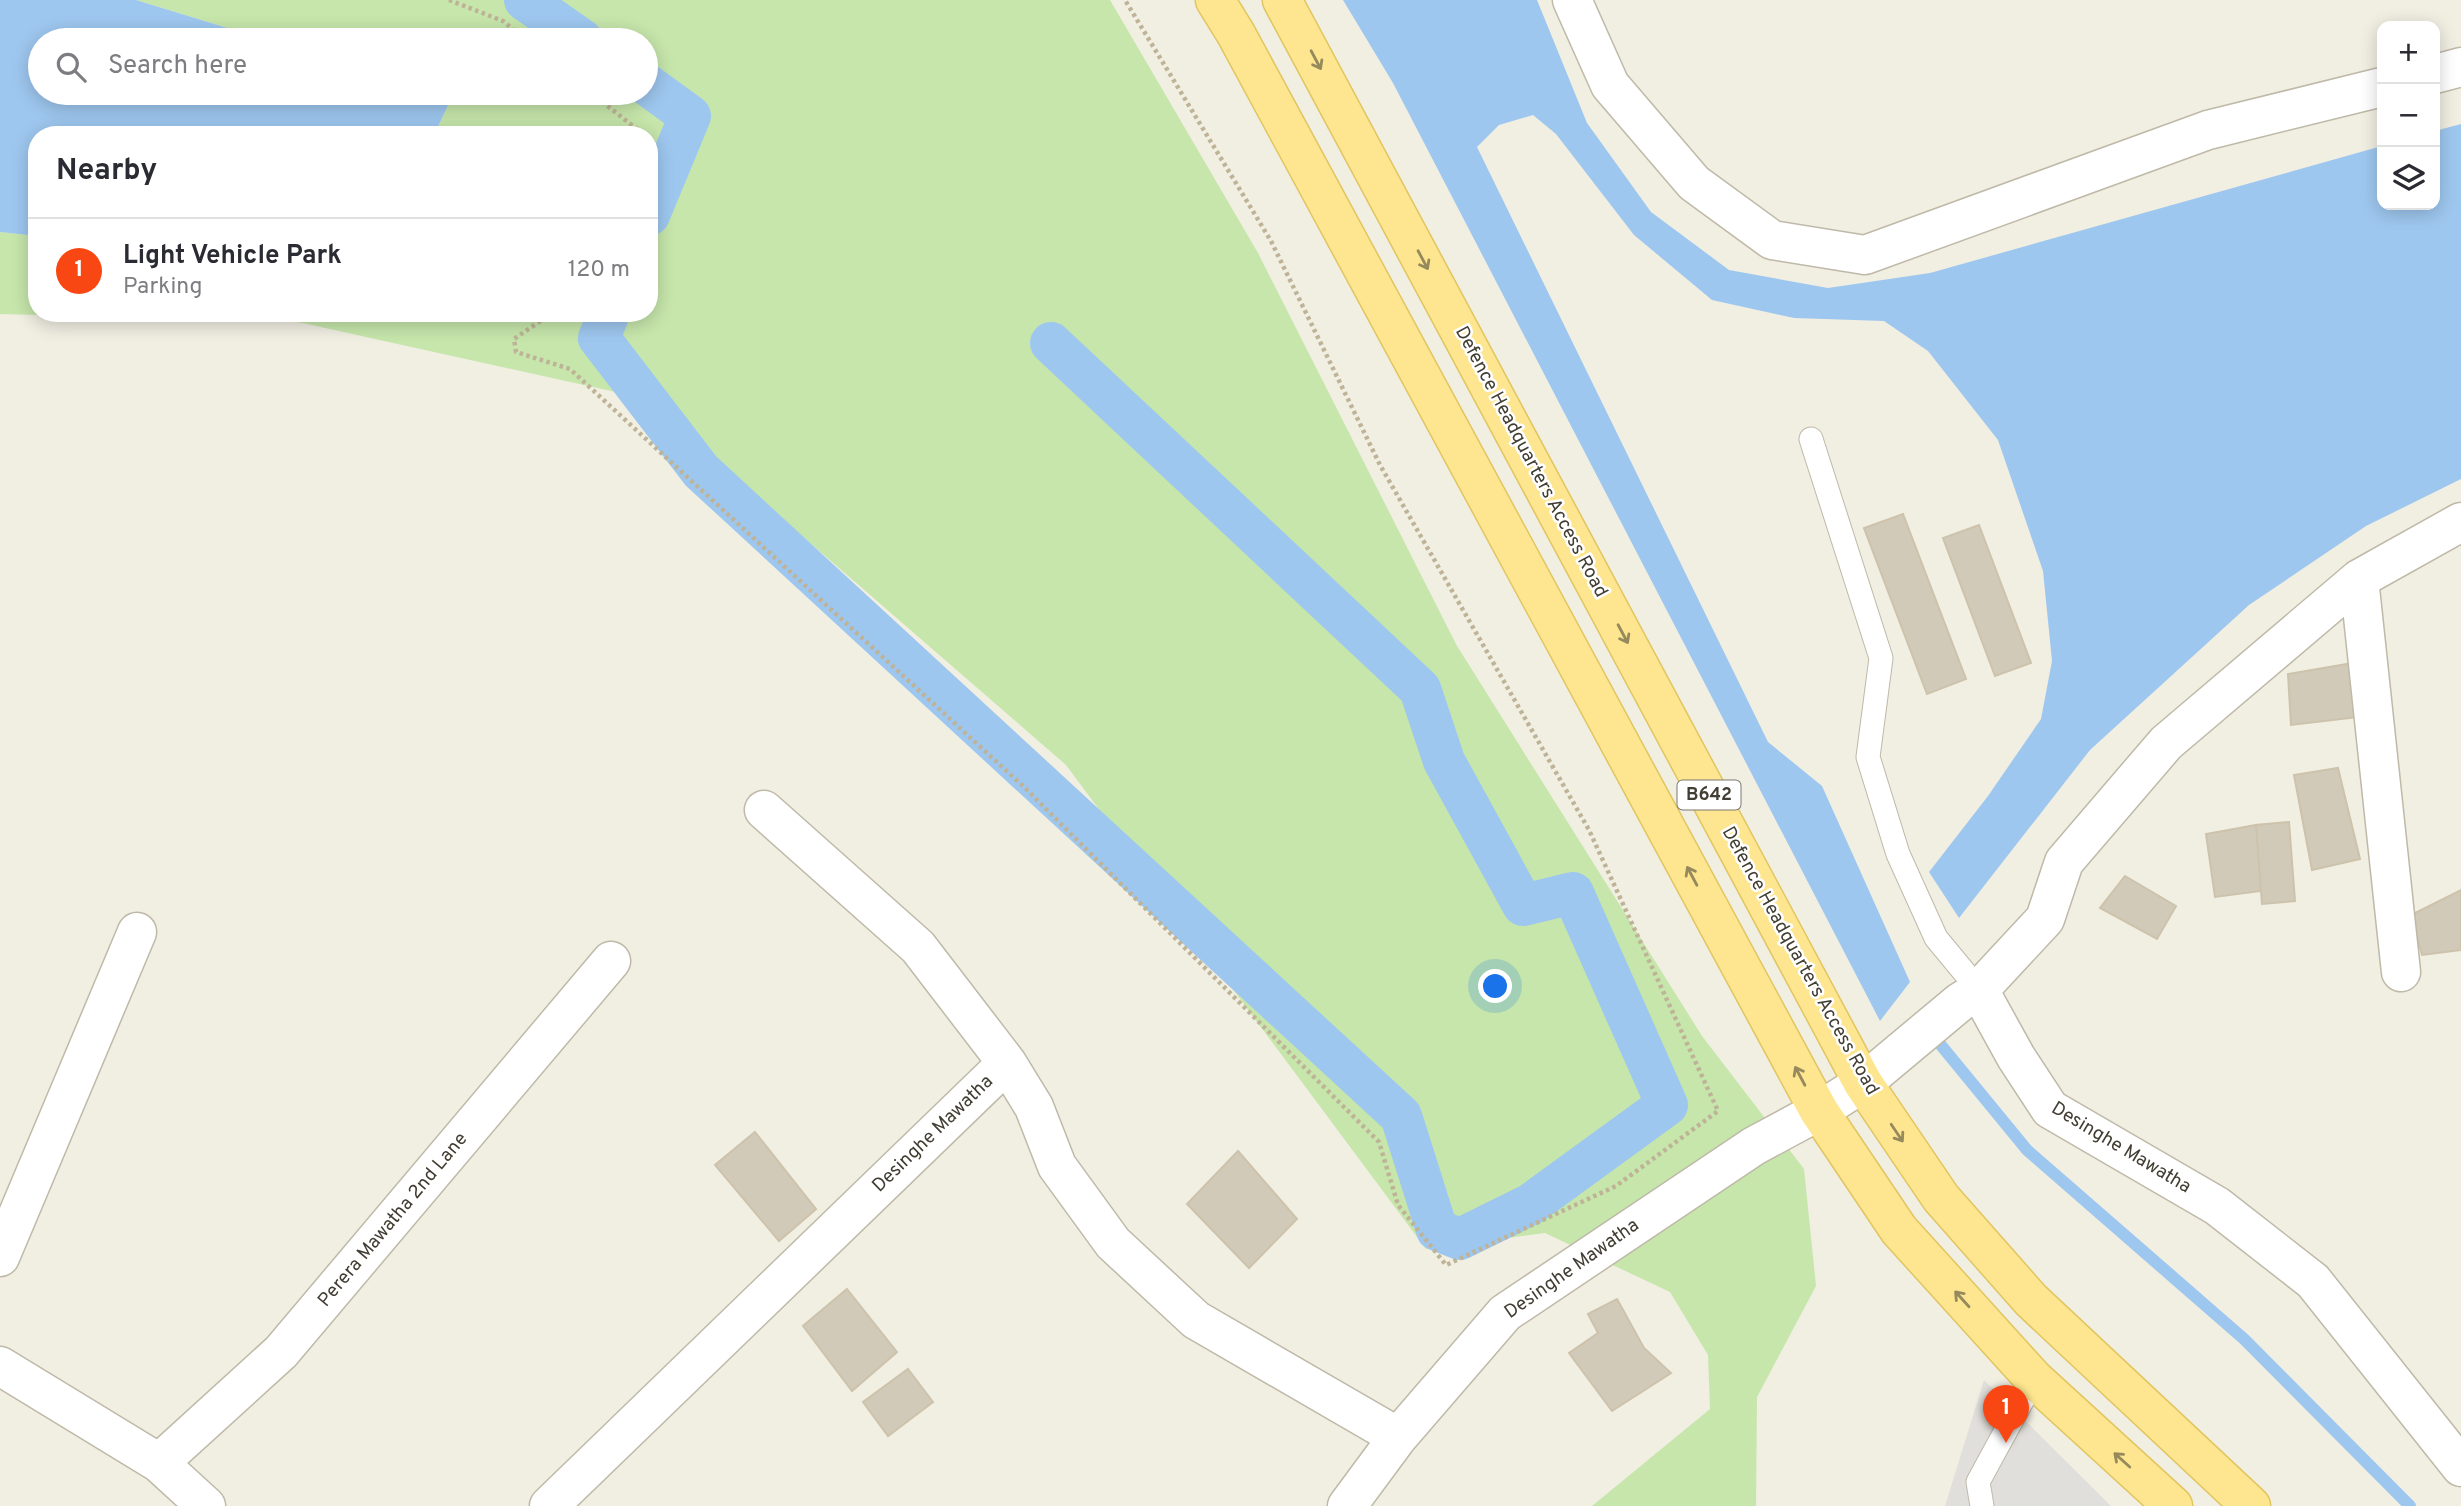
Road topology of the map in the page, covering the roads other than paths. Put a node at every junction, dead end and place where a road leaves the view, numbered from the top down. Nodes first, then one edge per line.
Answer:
1 (1215, 0) edge
2 (1282, 0) edge
3 (1572, 0) edge
4 (2461, 67) edge
5 (2440, 73) edge
6 (2377, 88) edge
7 (1811, 439) dead end
8 (2461, 522) edge
9 (2359, 579) junction
10 (764, 810) dead end
11 (137, 932) dead end
12 (611, 961) dead end
13 (2401, 972) dead end
14 (1979, 990) junction
15 (1007, 1063) junction
16 (1863, 1083) junction
17 (1819, 1111) junction
18 (0, 1257) edge
19 (0, 1366) edge
20 (2034, 1379) junction
21 (1398, 1437) junction
22 (159, 1463) junction
23 (2461, 1467) edge
24 (206, 1506) edge
25 (549, 1506) edge
26 (1346, 1506) edge
27 (1982, 1506) edge
28 (2173, 1506) edge
29 (2251, 1506) edge

17 -> 1 main road, B642
2 -> 16 main road, Defence Headquarters Access Road / B642
3 - 6 street
4 - 5 street
7 - 14 lane
8 - 9 street
9 - 13 street
9 - 14 street
10 - 15 street
11 - 18 street
12 - 22 street, Perera Mawatha 2nd Lane
14 - 16 street, Desinghe Mawatha
14 - 23 street, Desinghe Mawatha
15 - 21 street, Desinghe Mawatha
15 - 25 street, Desinghe Mawatha
16 - 17 street, Desinghe Mawatha
16 -> 29 main road, Defence Headquarters Access Road / B642
20 -> 17 main road, B642
17 - 21 street, Desinghe Mawatha
19 - 22 street
20 - 27 lane
28 -> 20 main road, B642
21 - 26 street
22 - 24 street

